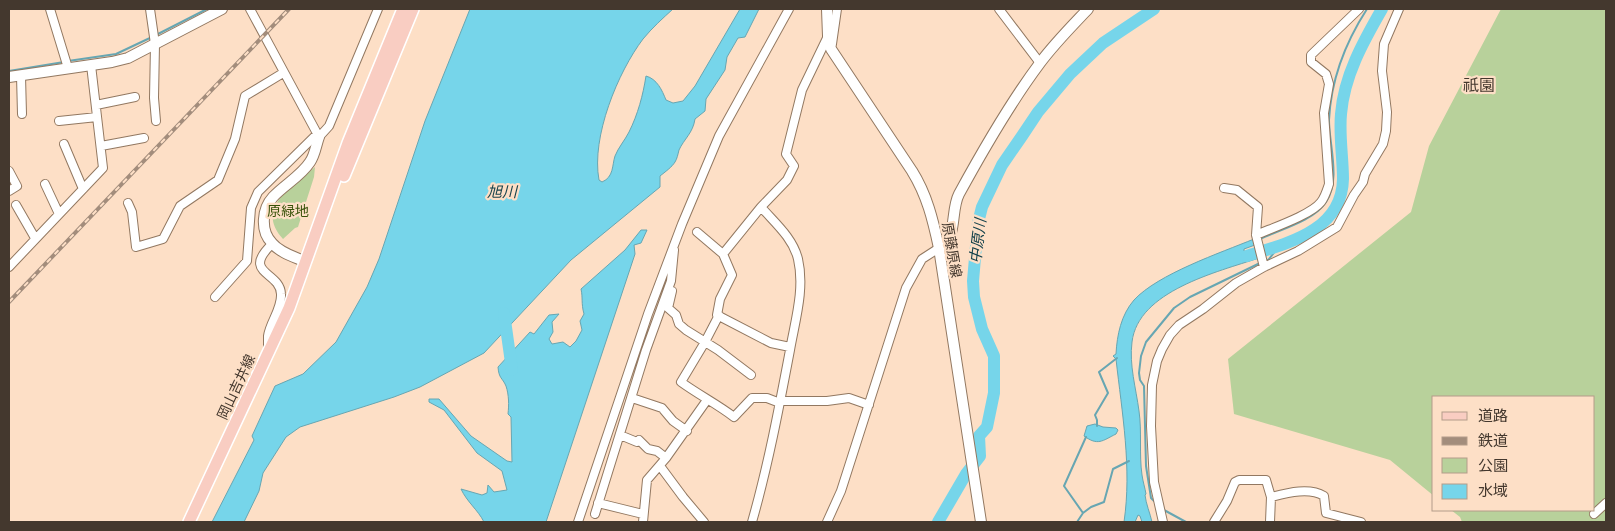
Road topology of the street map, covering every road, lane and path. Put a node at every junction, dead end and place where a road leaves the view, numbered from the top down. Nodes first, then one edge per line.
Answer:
1 (50, 9) edge
2 (150, 9) edge
3 (222, 9) edge
4 (250, 9) edge
5 (378, 9) edge
6 (403, 9) edge
7 (413, 9) edge
8 (789, 9) edge
9 (827, 9) edge
10 (837, 9) edge
11 (999, 9) edge
12 (1088, 9) edge
13 (1399, 9) edge
14 (1357, 10) edge
15 (828, 36) junction
16 (154, 39) junction
17 (831, 49) junction
18 (1040, 63) junction
19 (67, 64) junction
20 (91, 65) junction
21 (283, 73) junction
22 (21, 76) junction
23 (9, 77) edge
24 (134, 97) dead end
25 (96, 105) junction
26 (22, 114) dead end
27 (97, 117) junction
28 (156, 120) dead end
29 (59, 121) dead end
30 (318, 135) junction
31 (144, 138) dead end
32 (64, 144) dead end
33 (101, 146) junction
34 (9, 171) edge
35 (45, 184) dead end
36 (1224, 188) dead end
37 (83, 189) junction
38 (9, 191) edge
39 (128, 204) dead end
40 (16, 205) dead end
41 (760, 207) junction
42 (59, 214) junction
43 (697, 232) dead end
44 (1256, 237) junction
45 (35, 238) junction
46 (674, 242) junction
47 (272, 244) junction
48 (939, 248) junction
49 (723, 254) junction
50 (306, 262) junction
51 (1263, 265) junction
52 (9, 267) edge
53 (671, 281) junction
54 (215, 297) dead end
55 (719, 315) junction
56 (705, 342) junction
57 (790, 347) junction
58 (269, 352) junction
59 (751, 375) dead end
60 (632, 398) junction
61 (707, 400) junction
62 (781, 402) junction
63 (869, 405) junction
64 (687, 431) junction
65 (620, 435) junction
66 (666, 458) junction
67 (660, 466) junction
68 (1270, 497) junction
69 (598, 503) junction
70 (1606, 503) edge
71 (595, 514) dead end
72 (1594, 514) dead end
73 (643, 518) edge
74 (189, 522) edge
75 (578, 522) edge
76 (704, 522) edge
77 (752, 522) edge
78 (827, 522) edge
79 (981, 522) edge
80 (1164, 522) edge
81 (1214, 522) edge
82 (1270, 522) edge
83 (1361, 522) edge

1 - 19 street
2 - 16 street
3 - 16 main road
4 - 21 street
5 - 30 street
6 - 50 main road, 岡山吉井線
7 - 50 main road, 岡山吉井線
8 - 46 street
9 - 15 main road, 原藤原線
10 - 17 street
11 - 18 street
12 - 18 main road
13 - 51 street
14 - 44 street
15 - 17 main road, 原藤原線
15 - 41 street
16 - 20 main road
16 - 28 street
17 - 48 main road, 原藤原線
18 - 48 main road
19 - 20 main road
19 - 22 main road
20 - 25 street
21 - 30 street
21 - 39 street
22 - 23 main road
22 - 26 street
24 - 25 street
25 - 27 street
27 - 29 street
27 - 33 street
30 - 47 main road
30 - 54 street
31 - 33 street
32 - 37 street
33 - 37 street
34 - 38 street
35 - 42 street
36 - 44 street
37 - 42 street
40 - 45 street
41 - 49 street
41 - 57 street
42 - 45 street
43 - 49 street
44 - 51 street
45 - 52 street
46 - 53 street
46 - 75 street
47 - 50 main road
47 - 58 street
48 - 63 street
48 - 79 main road, 原藤原線
49 - 55 street
50 - 58 main road, 岡山吉井線
51 - 80 street
53 - 56 street
53 - 60 street
55 - 56 street
55 - 57 street
56 - 59 street
56 - 61 street
57 - 62 street
58 - 74 main road, 岡山吉井線
60 - 64 street
60 - 65 street
61 - 62 street
61 - 64 street
62 - 63 street
62 - 77 street
63 - 78 street
64 - 66 street
65 - 66 street
65 - 69 street
66 - 67 street
67 - 73 street
67 - 76 street
68 - 81 street
68 - 82 street
68 - 83 street
69 - 71 street
69 - 73 street
70 - 72 street

